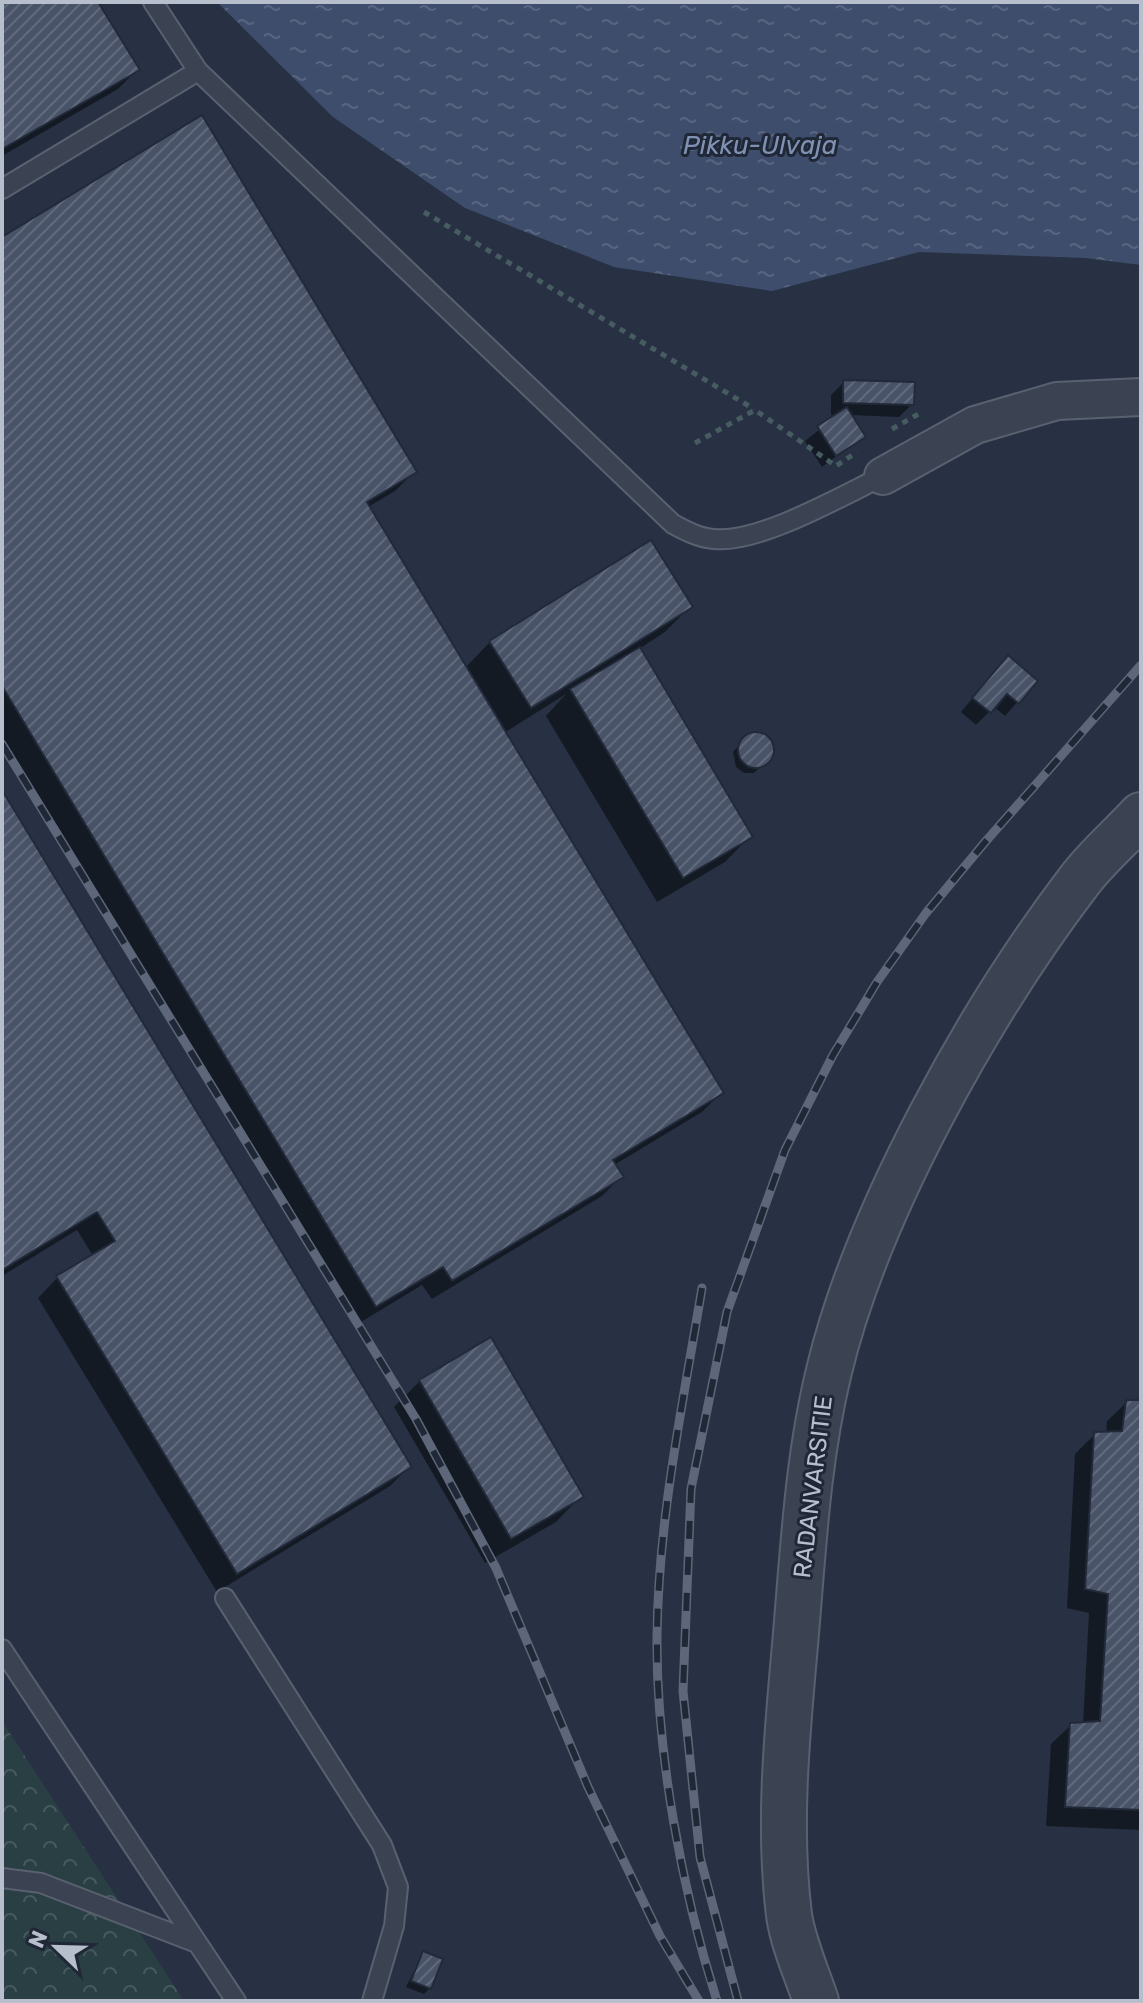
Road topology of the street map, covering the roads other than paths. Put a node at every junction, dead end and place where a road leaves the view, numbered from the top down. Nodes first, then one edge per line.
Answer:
1 (153, 2) edge
2 (198, 71) junction
3 (2, 189) edge
4 (1141, 397) edge
5 (874, 462) joint
6 (1141, 815) edge
7 (225, 1598) dead end
8 (2, 1649) edge
9 (2, 1878) edge
10 (197, 1943) junction
11 (236, 2001) edge
12 (372, 2001) edge
13 (816, 2001) edge

1 - 2 lane
2 - 3 lane
2 - 5 lane
4 - 5 street
6 - 13 street, RADANVARSITIE
7 - 12 lane
8 - 10 lane
9 - 10 lane
10 - 11 lane

